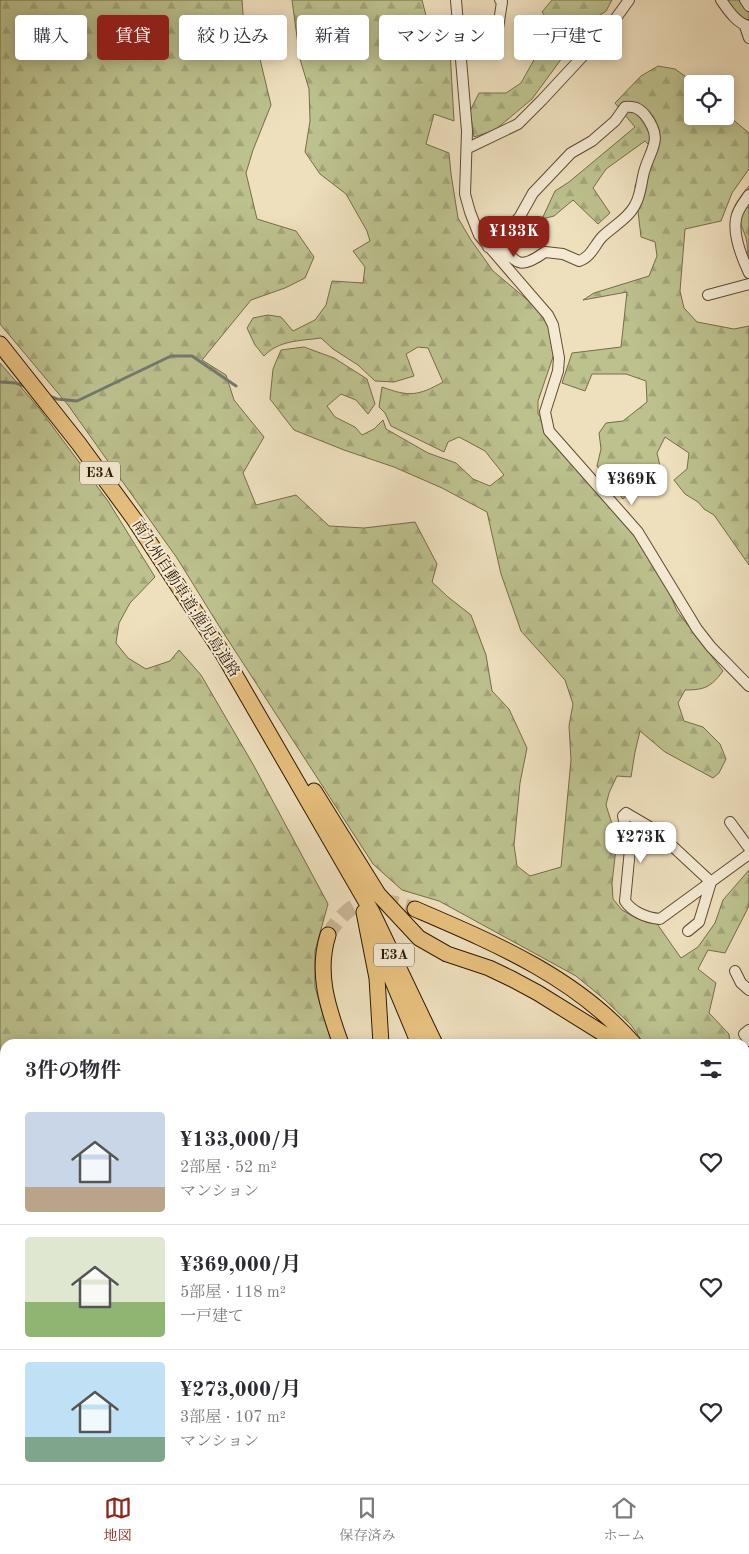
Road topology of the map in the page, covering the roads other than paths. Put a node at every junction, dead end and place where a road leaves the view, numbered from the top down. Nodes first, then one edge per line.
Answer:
1 (456, 0) edge
2 (629, 0) edge
3 (722, 0) edge
4 (745, 0) edge
5 (502, 1) edge
6 (749, 6) edge
7 (500, 15) edge
8 (747, 26) edge
9 (749, 38) edge
10 (468, 148) junction
11 (749, 195) edge
12 (738, 242) junction
13 (491, 244) junction
14 (749, 251) edge
15 (749, 273) edge
16 (749, 284) edge
17 (708, 295) dead end
18 (0, 344) edge
19 (223, 654) junction
20 (749, 686) edge
21 (730, 822) dead end
22 (749, 848) edge
23 (749, 854) edge
24 (348, 869) junction
25 (711, 882) junction
26 (415, 909) tunnel mouth
27 (364, 912) junction
28 (688, 931) dead end
29 (328, 935) tunnel mouth
30 (734, 971) dead end
31 (749, 990) edge
32 (749, 1030) edge
33 (340, 1039) edge
34 (381, 1039) edge
35 (417, 1039) edge
36 (433, 1039) edge
37 (612, 1039) edge
38 (630, 1039) edge
39 (748, 1039) edge

1 - 10 street
2 - 10 street
3 - 8 street
4 - 6 street
5 - 7 street
8 - 9 street
10 - 13 street
11 - 12 street
12 - 14 street
12 - 15 street
13 - 13 street
13 - 20 street
16 - 17 street
18 - 19 highway, 南九州自動車道;鹿児島道路 / E3A
19 - 24 highway, 南九州自動車道;鹿児島道路 / E3A
19 - 37 highway
21 - 22 street
23 - 25 street
24 - 27 highway, 南九州自動車道;鹿児島道路 / E3A
24 - 36 highway, 南九州自動車道;鹿児島道路 / E3A
25 - 25 street
25 - 28 street
26 - 38 highway
27 - 34 highway
27 - 35 highway, 南九州自動車道;鹿児島道路 / E3A
29 - 33 highway
30 - 31 street
32 - 39 street

